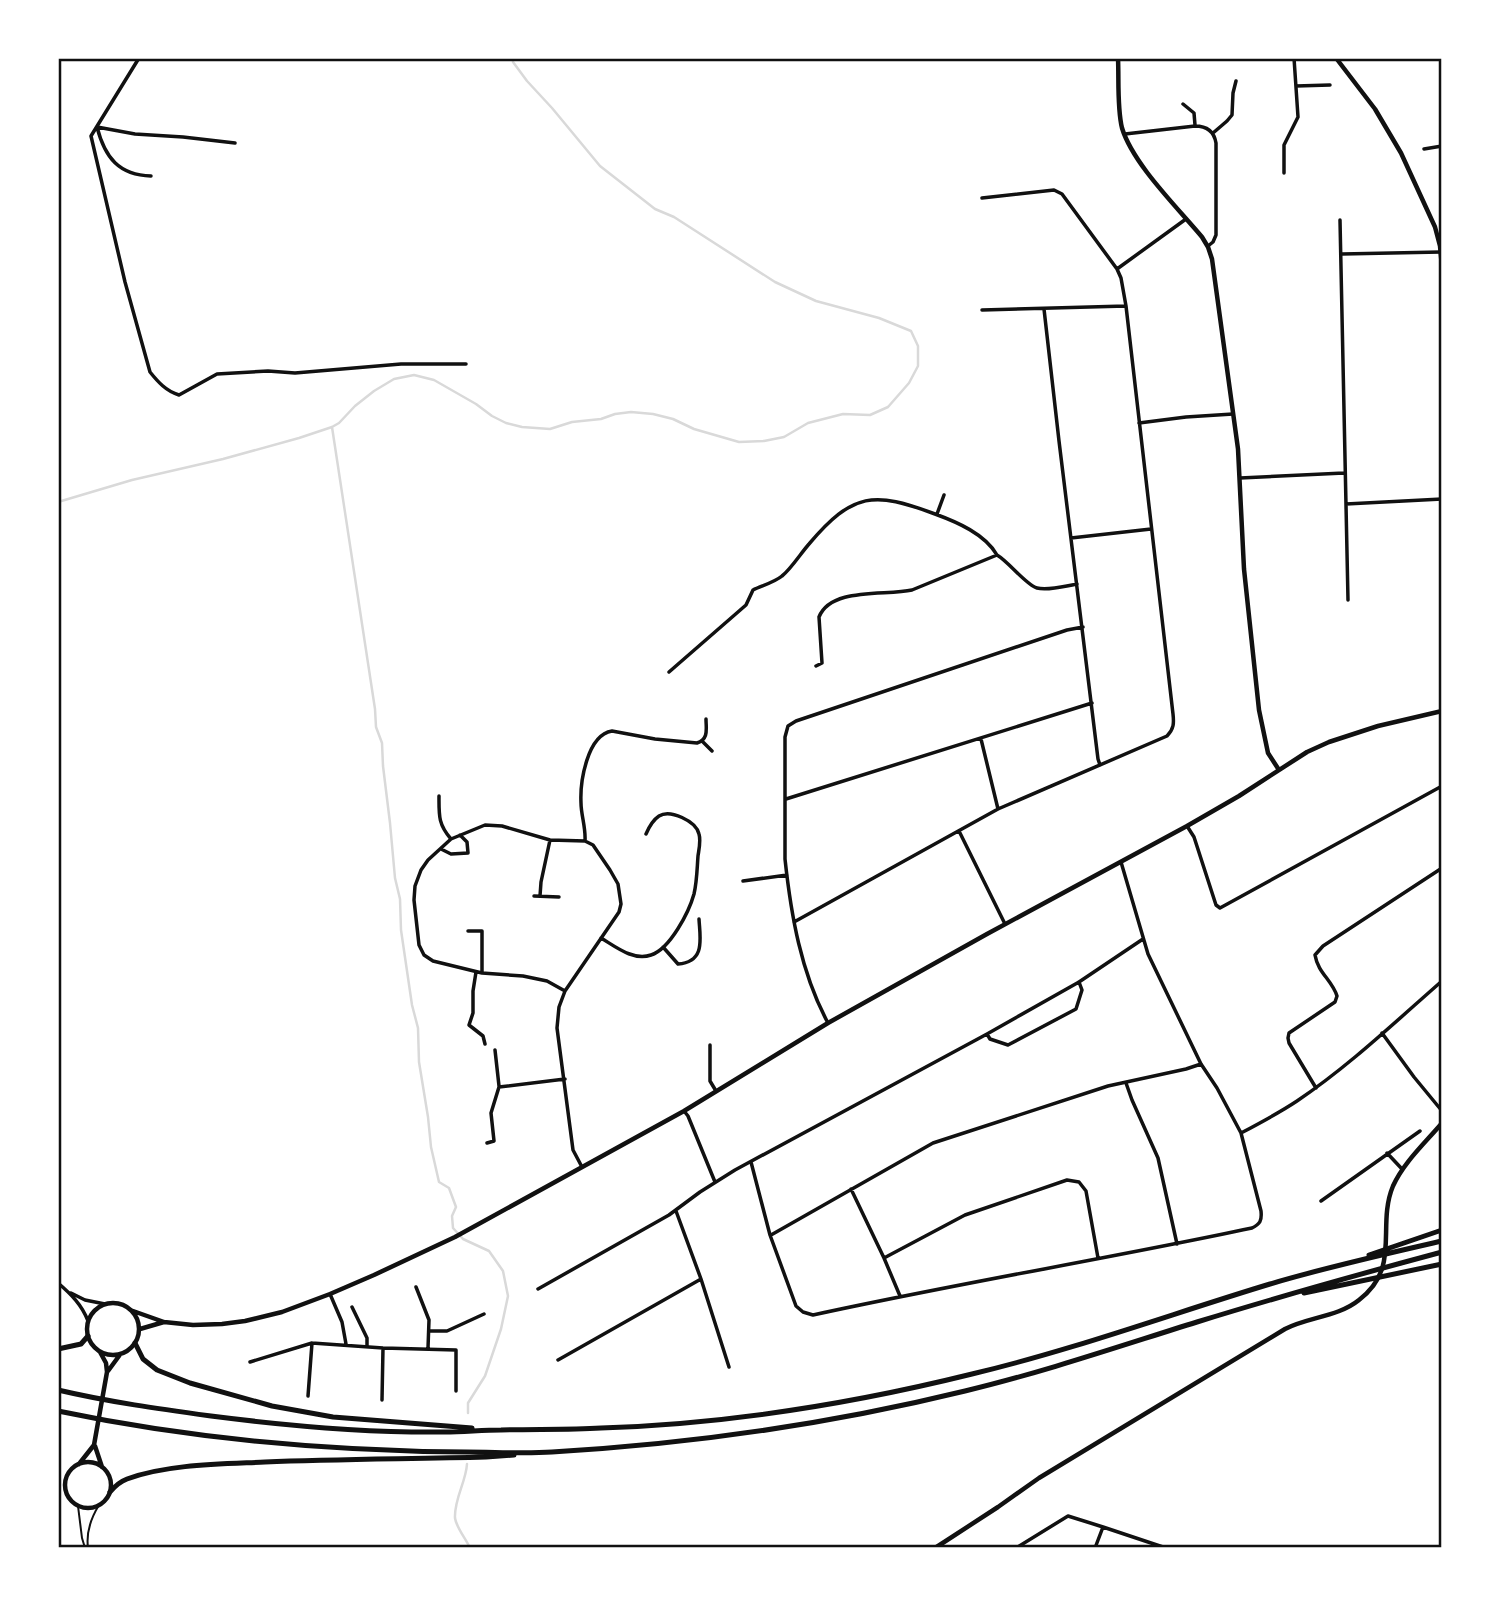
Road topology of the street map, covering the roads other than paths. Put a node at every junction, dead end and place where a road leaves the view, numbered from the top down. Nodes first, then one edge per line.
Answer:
1 (139, 58) edge
2 (1118, 58) edge
3 (1293, 58) edge
4 (1336, 58) edge
5 (1236, 81) dead end
6 (1330, 85) dead end
7 (1296, 86) junction
8 (1183, 104) dead end
9 (1195, 125) junction
10 (97, 127) junction
11 (1213, 133) junction
12 (1125, 134) junction
13 (235, 143) dead end
14 (1442, 146) edge
15 (1424, 149) dead end
16 (1284, 173) dead end
17 (151, 176) dead end
18 (982, 198) dead end
19 (1186, 218) junction
20 (1340, 220) dead end
21 (1208, 247) junction
22 (1441, 252) edge
23 (1341, 254) junction
24 (1442, 267) edge
25 (1117, 269) junction
26 (1126, 306) junction
27 (1045, 309) junction
28 (982, 310) dead end
29 (466, 364) dead end
30 (1233, 414) junction
31 (1139, 424) junction
32 (1344, 473) junction
33 (1240, 478) junction
34 (944, 495) dead end
35 (1442, 499) edge
36 (1346, 504) junction
37 (937, 514) junction
38 (1151, 529) junction
39 (1071, 538) junction
40 (997, 555) junction
41 (1077, 584) junction
42 (1348, 600) dead end
43 (1083, 627) junction
44 (816, 666) dead end
45 (669, 672) dead end
46 (1092, 703) junction
47 (1442, 711) edge
48 (706, 719) dead end
49 (981, 739) junction
50 (702, 741) junction
51 (712, 751) dead end
52 (1100, 765) junction
53 (1279, 770) junction
54 (1442, 786) edge
55 (439, 796) dead end
56 (786, 799) junction
57 (999, 809) junction
58 (1187, 826) junction
59 (959, 831) junction
60 (646, 834) dead end
61 (460, 835) junction
62 (451, 839) junction
63 (550, 840) junction
64 (585, 841) junction
65 (441, 849) junction
66 (1121, 862) junction
67 (1442, 868) edge
68 (787, 875) junction
69 (743, 881) dead end
70 (534, 896) dead end
71 (540, 896) junction
72 (559, 897) dead end
73 (699, 919) dead end
74 (794, 922) junction
75 (1005, 924) junction
76 (468, 931) dead end
77 (601, 938) junction
78 (1143, 939) junction
79 (663, 947) junction
80 (476, 972) junction
81 (482, 973) junction
82 (1442, 981) edge
83 (1079, 982) junction
84 (565, 991) junction
85 (828, 1023) junction
86 (987, 1034) junction
87 (1382, 1034) junction
88 (485, 1044) dead end
89 (710, 1045) dead end
90 (495, 1050) dead end
91 (1201, 1064) junction
92 (565, 1079) junction
93 (1126, 1083) junction
94 (499, 1087) junction
95 (1315, 1088) junction
96 (716, 1091) junction
97 (684, 1111) junction
98 (1442, 1111) edge
99 (1442, 1123) edge
100 (1420, 1132) dead end
101 (1241, 1133) junction
102 (487, 1143) dead end
103 (1387, 1153) junction
104 (751, 1162) junction
105 (582, 1167) junction
106 (1402, 1169) junction
107 (715, 1182) junction
108 (851, 1189) junction
109 (1321, 1201) dead end
110 (676, 1211) junction
111 (1442, 1230) edge
112 (771, 1236) junction
113 (1442, 1241) edge
114 (1177, 1244) junction
115 (1442, 1252) edge
116 (884, 1258) junction
117 (1098, 1258) junction
118 (1442, 1265) edge
119 (1334, 1266) junction
120 (701, 1279) junction
121 (58, 1283) edge
122 (416, 1287) dead end
123 (538, 1289) dead end
124 (69, 1292) junction
125 (330, 1294) junction
126 (900, 1296) junction
127 (1267, 1302) junction
128 (105, 1304) junction
129 (352, 1307) dead end
130 (133, 1311) junction
131 (484, 1314) dead end
132 (88, 1321) junction
133 (164, 1322) junction
134 (140, 1329) junction
135 (429, 1331) junction
136 (88, 1336) junction
137 (135, 1343) junction
138 (312, 1343) junction
139 (346, 1344) junction
140 (367, 1346) junction
141 (383, 1348) junction
142 (58, 1349) edge
143 (428, 1349) junction
144 (99, 1351) junction
145 (124, 1353) junction
146 (558, 1360) dead end
147 (250, 1362) dead end
148 (729, 1367) dead end
149 (107, 1372) junction
150 (58, 1390) edge
151 (456, 1391) dead end
152 (308, 1396) dead end
153 (382, 1400) dead end
154 (58, 1411) edge
155 (500, 1430) junction
156 (94, 1445) junction
157 (548, 1452) junction
158 (79, 1464) junction
159 (103, 1468) junction
160 (68, 1474) junction
161 (60, 1478) dead end
162 (61, 1492) dead end
163 (110, 1492) junction
164 (69, 1499) junction
165 (99, 1505) junction
166 (78, 1506) junction
167 (1103, 1527) junction
168 (86, 1548) edge
169 (935, 1548) edge
170 (1016, 1548) edge
171 (1095, 1548) edge
172 (1166, 1548) edge

1 - 10 street
2 - 12 street
3 - 7 street
4 - 22 street
5 - 11 street
6 - 7 street
7 - 16 street
8 - 9 street
9 - 11 street
9 - 12 street
10 - 13 street
10 - 17 street
10 - 29 street
11 - 21 street
12 - 19 street
14 - 15 street
18 - 25 street
19 - 21 street
19 - 25 street
20 - 23 street
21 - 30 street
22 - 23 street
22 - 24 street
23 - 32 street
25 - 26 street
26 - 27 street
26 - 31 street
27 - 28 street
27 - 39 street
30 - 31 street
30 - 33 street
31 - 38 street
32 - 33 street
32 - 36 street
33 - 53 street
34 - 37 street
35 - 36 street
36 - 42 street
37 - 40 street
37 - 45 street
38 - 39 street
38 - 52 street
39 - 41 street
40 - 41 street
40 - 44 street
41 - 43 street
43 - 46 street
43 - 56 street
46 - 49 street
46 - 52 street
47 - 53 street
48 - 50 street
49 - 56 street
49 - 57 street
50 - 51 street
50 - 64 street
52 - 57 street
53 - 58 street
54 - 58 street
55 - 62 street
56 - 68 street
57 - 59 street
58 - 66 street
59 - 74 street
59 - 75 street
60 - 79 street
61 - 62 street
61 - 63 street
61 - 65 street
62 - 65 street
63 - 64 street
63 - 71 street
64 - 77 street
65 - 80 street
66 - 75 street
66 - 78 street
67 - 95 street
68 - 69 street
68 - 74 street
70 - 71 street
71 - 72 street
73 - 79 street
74 - 85 street
75 - 85 street
76 - 81 street
77 - 79 street
77 - 84 street
78 - 83 street
78 - 91 street
80 - 81 street
80 - 88 street
81 - 84 street
82 - 87 street
83 - 86 street
83 - 86 street
84 - 92 street
85 - 96 street
86 - 104 street
87 - 95 street
87 - 98 street
89 - 96 street
90 - 94 street
91 - 93 street
91 - 101 street
92 - 94 street
92 - 105 street
93 - 108 street
93 - 114 street
94 - 102 street
95 - 101 street
96 - 97 street
97 - 105 street
97 - 107 street
99 - 106 street
100 - 103 street
101 - 114 street
103 - 106 street
103 - 109 street
104 - 107 street
104 - 112 street
105 - 125 street
106 - 169 street
107 - 110 street
108 - 112 street
108 - 116 street
110 - 120 street
110 - 123 street
111 - 119 highway
112 - 126 street
113 - 119 highway
114 - 117 street
115 - 127 highway
116 - 117 street
116 - 126 street
117 - 126 street
118 - 127 highway
119 - 155 highway
120 - 146 street
120 - 148 street
121 - 124 street
122 - 135 street
124 - 128 street
124 - 132 street
125 - 133 street
125 - 139 street
127 - 157 highway
128 - 130 street
128 - 132 street
129 - 140 street
130 - 133 street
130 - 134 street
131 - 135 street
132 - 136 street
133 - 134 street
134 - 137 street
135 - 143 street
136 - 142 highway
136 - 144 street
137 - 145 street
137 - 155 highway
138 - 139 street
138 - 147 street
138 - 152 street
139 - 140 street
140 - 141 street
141 - 143 street
141 - 153 street
143 - 151 street
144 - 145 street
144 - 149 street
145 - 149 street
149 - 156 street
150 - 155 highway
154 - 157 highway
156 - 158 street
156 - 159 street
157 - 163 highway
158 - 159 street
158 - 160 street
159 - 163 street
160 - 161 street
160 - 164 street
162 - 164 street
163 - 165 street
164 - 166 street
165 - 166 street
165 - 168 lane
166 - 168 lane
167 - 170 street
167 - 171 street
167 - 172 street

